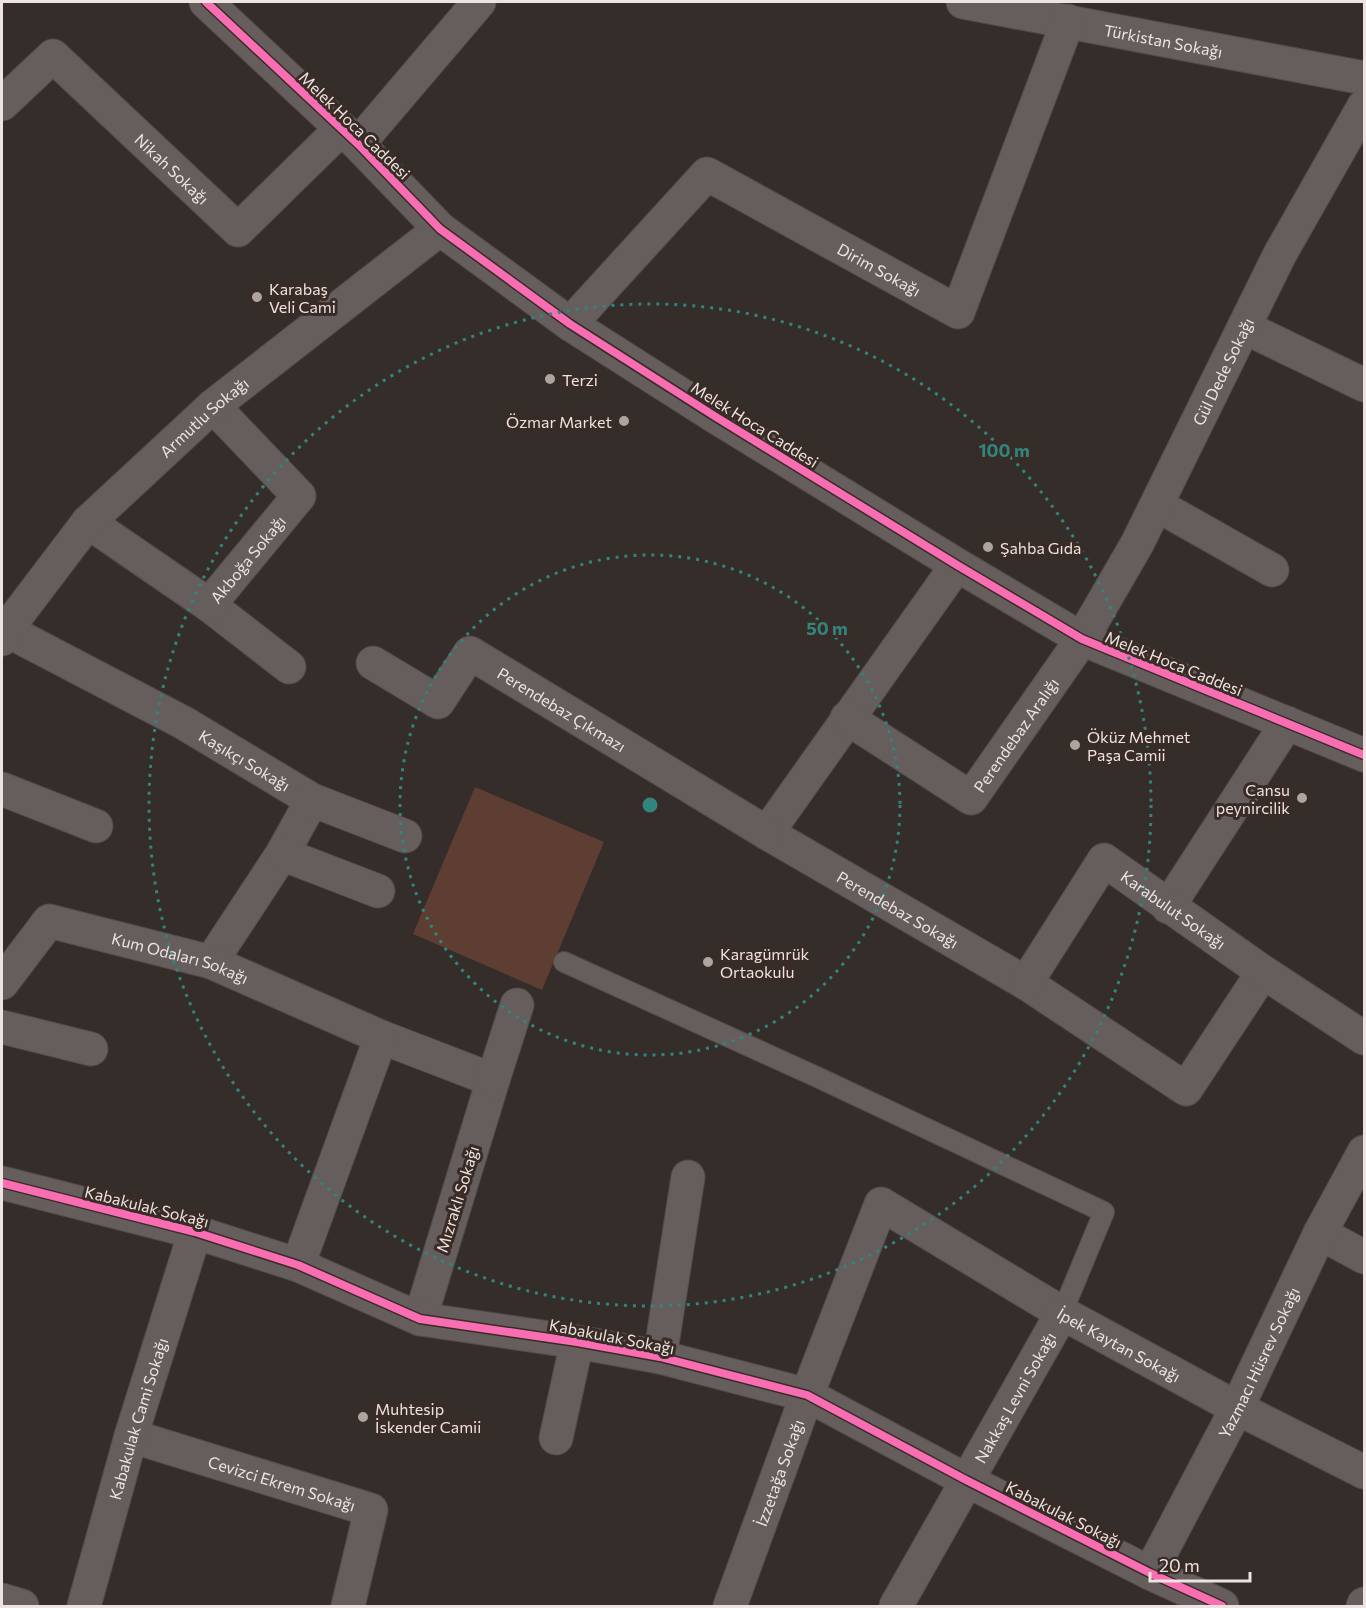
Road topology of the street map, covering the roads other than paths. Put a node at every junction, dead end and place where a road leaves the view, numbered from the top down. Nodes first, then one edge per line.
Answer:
1 (206, 2) edge
2 (478, 2) edge
3 (963, 2) edge
4 (1068, 21) junction
5 (1365, 78) edge
6 (2, 104) edge
7 (1365, 106) edge
8 (350, 136) junction
9 (441, 229) junction
10 (570, 324) junction
11 (1244, 327) junction
12 (1365, 385) edge
13 (213, 406) junction
14 (1157, 505) junction
15 (88, 522) junction
16 (957, 565) junction
17 (1272, 570) dead end
18 (209, 605) junction
19 (4, 635) edge
20 (1082, 639) junction
21 (373, 663) dead end
22 (289, 667) dead end
23 (847, 718) junction
24 (1287, 723) junction
25 (1365, 755) edge
26 (2, 789) edge
27 (312, 800) junction
28 (96, 826) dead end
29 (767, 833) junction
30 (405, 836) dead end
31 (282, 854) junction
32 (378, 891) dead end
33 (1168, 907) junction
34 (211, 962) junction
35 (564, 962) dead end
36 (1263, 972) junction
37 (2, 983) edge
38 (1026, 983) junction
39 (517, 1005) dead end
40 (2, 1027) edge
41 (381, 1037) junction
42 (1365, 1038) edge
43 (91, 1049) dead end
44 (493, 1080) junction
45 (1365, 1152) edge
46 (688, 1177) dead end
47 (2, 1183) edge
48 (882, 1204) joint
49 (195, 1232) junction
50 (1320, 1233) junction
51 (1365, 1257) edge
52 (298, 1265) junction
53 (1062, 1313) junction
54 (420, 1319) junction
55 (577, 1342) junction
56 (660, 1357) junction
57 (807, 1395) junction
58 (1237, 1408) junction
59 (131, 1436) junction
60 (556, 1438) dead end
61 (1365, 1473) edge
62 (966, 1480) junction
63 (1150, 1573) junction
64 (2, 1600) edge
65 (22, 1606) edge
66 (84, 1606) edge
67 (348, 1606) edge
68 (730, 1606) edge
69 (896, 1606) edge
70 (1222, 1606) edge

1 - 8 street, Melek Hoca Caddesi
2 - 8 street
3 - 4 street, Türkistan Sokağı
4 - 5 street, Türkistan Sokağı
4 - 10 street, Dirim Sokağı
6 - 8 street, Nikah Sokağı
7 - 11 street, Gül Dede Sokağı
8 - 9 street, Melek Hoca Caddesi
9 - 10 street, Melek Hoca Caddesi
9 - 13 street, Armutlu Sokağı
10 - 16 street, Melek Hoca Caddesi
11 - 12 street
11 - 14 street, Gül Dede Sokağı
13 - 15 street, Armutlu Sokağı
13 - 18 street, Akboğa Sokağı
14 - 17 street
14 - 20 street, Gül Dede Sokağı
15 - 18 street, Akboğa Sokağı
15 - 19 street, Armutlu Sokağı
16 - 20 street, Melek Hoca Caddesi
16 - 23 street
18 - 22 street
19 - 27 street, Kaşıkçı Sokağı
20 - 23 street, Perendebaz Aralığı
20 - 24 street, Melek Hoca Caddesi
21 - 29 street, Perendebaz Çıkmazı
23 - 29 street
24 - 25 street, Melek Hoca Caddesi
24 - 33 street
26 - 28 street
27 - 30 street, Kaşıkçı Sokağı
27 - 31 street
29 - 38 street, Perendebaz Sokağı
31 - 32 street
31 - 34 street
33 - 36 street, Karabulut Sokağı
33 - 38 street, Karabulut Sokağı
34 - 37 street, Kum Odaları Sokağı
34 - 41 street, Kum Odaları Sokağı
35 - 53 lane
36 - 38 street, Perendebaz Sokağı
36 - 42 street, Karabulut Sokağı
39 - 44 street, Mızraklı Sokağı
40 - 43 street
41 - 44 street
41 - 52 street
44 - 54 street, Mızraklı Sokağı
45 - 50 street, Yazmacı Hüsrev Sokağı
46 - 56 street
47 - 49 street, Kabakulak Sokağı
48 - 53 street, İpek Kaytan Sokağı
48 - 57 street, İzzetağa Sokağı
49 - 52 street, Kabakulak Sokağı
49 - 59 street, Kabakulak Cami Sokağı
50 - 51 street
50 - 58 street, Yazmacı Hüsrev Sokağı
52 - 54 street, Kabakulak Sokağı
53 - 58 street, İpek Kaytan Sokağı
53 - 62 street, Nakkaş Levni Sokağı
54 - 55 street, Kabakulak Sokağı
55 - 56 street, Kabakulak Sokağı
55 - 60 street
56 - 57 street, Kabakulak Sokağı
57 - 62 street, Kabakulak Sokağı
57 - 68 street, İzzetağa Sokağı
58 - 61 street, İpek Kaytan Sokağı
58 - 63 street, Yazmacı Hüsrev Sokağı
59 - 66 street, Kabakulak Cami Sokağı
59 - 67 street, Cevizci Ekrem Sokağı
62 - 63 street, Kabakulak Sokağı
62 - 69 street, Nakkaş Levni Sokağı
63 - 70 street, Kabakulak Sokağı
64 - 65 street

